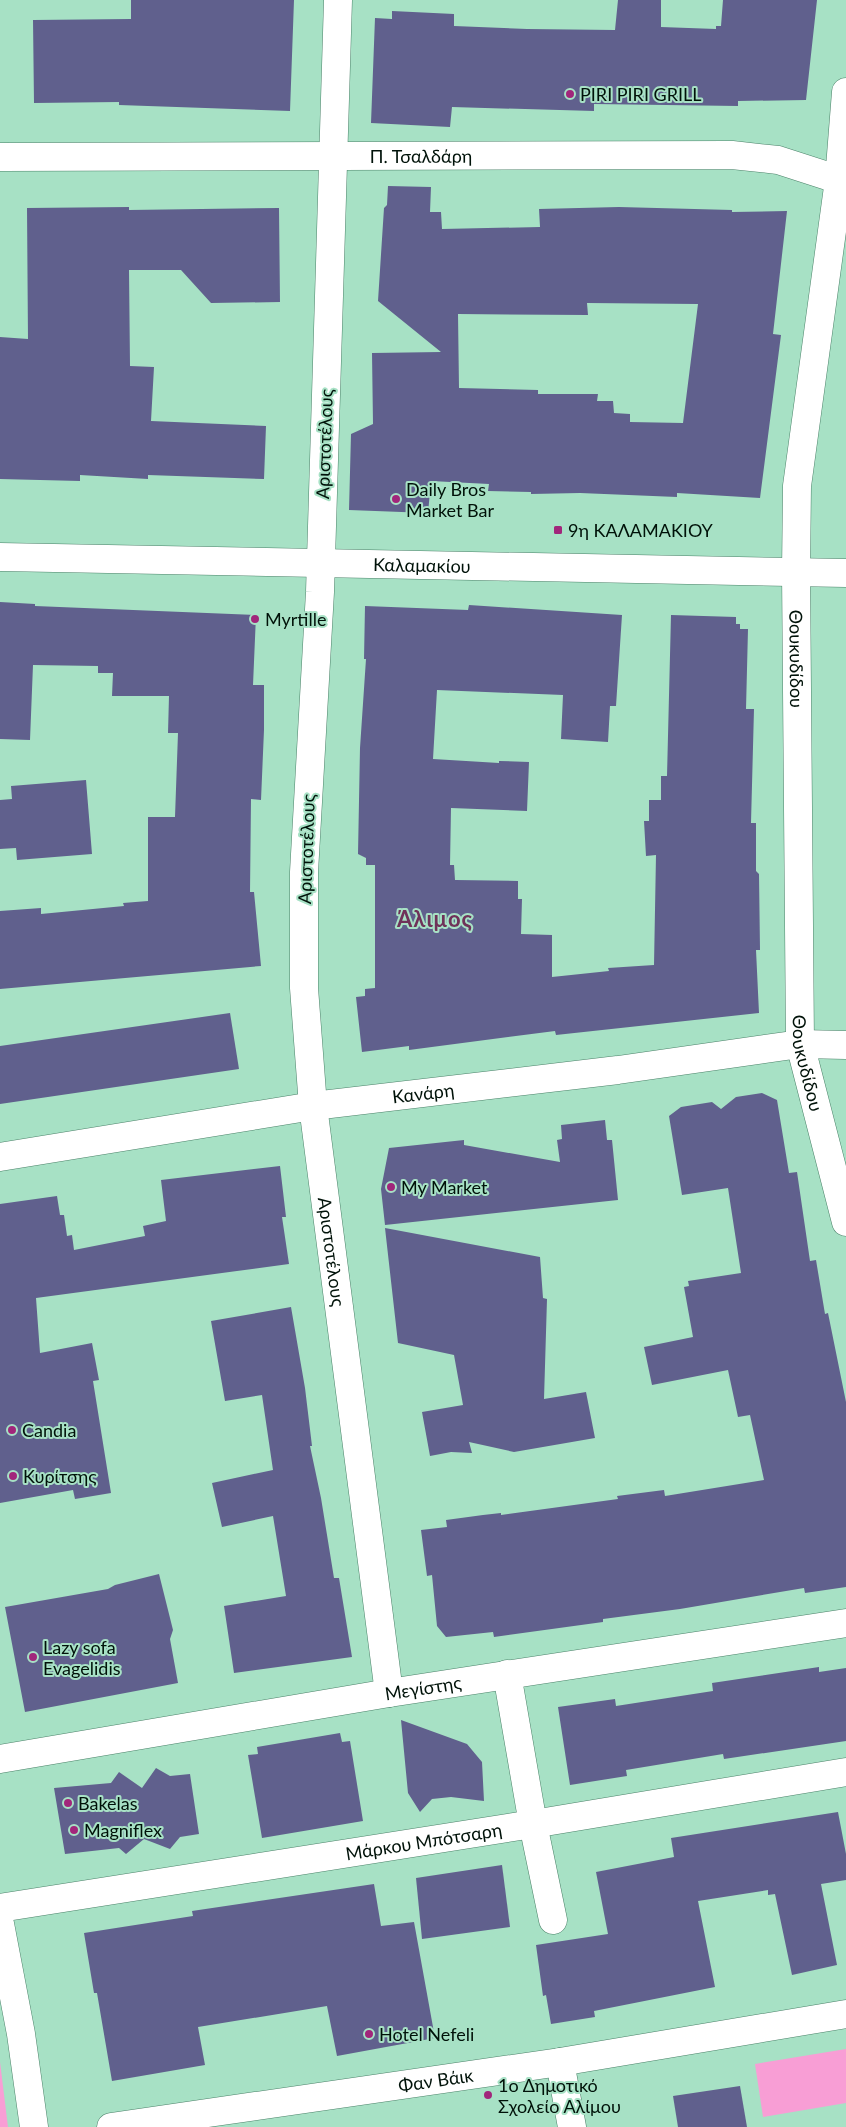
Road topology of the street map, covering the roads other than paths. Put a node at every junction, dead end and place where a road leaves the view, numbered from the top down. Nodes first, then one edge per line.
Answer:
1 (338, 0) edge
2 (846, 92) edge
3 (0, 157) edge
4 (332, 157) junction
5 (843, 181) edge
6 (0, 557) edge
7 (321, 563) junction
8 (796, 572) junction
9 (846, 573) edge
10 (800, 1044) junction
11 (846, 1045) edge
12 (313, 1106) junction
13 (0, 1158) edge
14 (846, 1222) edge
15 (846, 1622) edge
16 (507, 1674) junction
17 (389, 1693) junction
18 (0, 1759) edge
19 (846, 1772) edge
20 (533, 1824) junction
21 (0, 1908) edge
22 (553, 1920) dead end
23 (0, 1924) edge
24 (846, 2014) edge
25 (560, 2062) junction
26 (34, 2127) edge
27 (111, 2127) edge
28 (572, 2127) edge

1 - 4 main road, Αριστοτέλους
2 - 5 main road, Θουκυδίδου
3 - 4 main road, Π. Τσαλδάρη
4 - 5 main road, Π. Τσαλδάρη
4 - 7 main road, Αριστοτέλους
5 - 8 main road, Θουκυδίδου
6 - 7 main road, Καλαμακίου
7 - 8 main road, Καλαμακίου
7 - 12 main road, Αριστοτέλους
8 - 9 main road, Καλαμακίου
8 - 10 main road, Θουκυδίδου
10 - 11 main road, Κανάρη
10 - 12 main road, Κανάρη
10 - 14 main road, Θουκυδίδου
12 - 13 main road, Κανάρη
12 - 17 main road, Αριστοτέλους
15 - 16 main road, Μεγίστης
16 - 17 main road, Μεγίστης
16 - 20 main road
17 - 18 main road, Μεγίστης
19 - 20 main road, Μάρκου Μπότσαρη
20 - 21 main road, Μάρκου Μπότσαρη
20 - 22 main road
23 - 26 main road
24 - 25 main road, Φαν Βάικ
25 - 27 main road, Φαν Βάικ
25 - 28 main road

